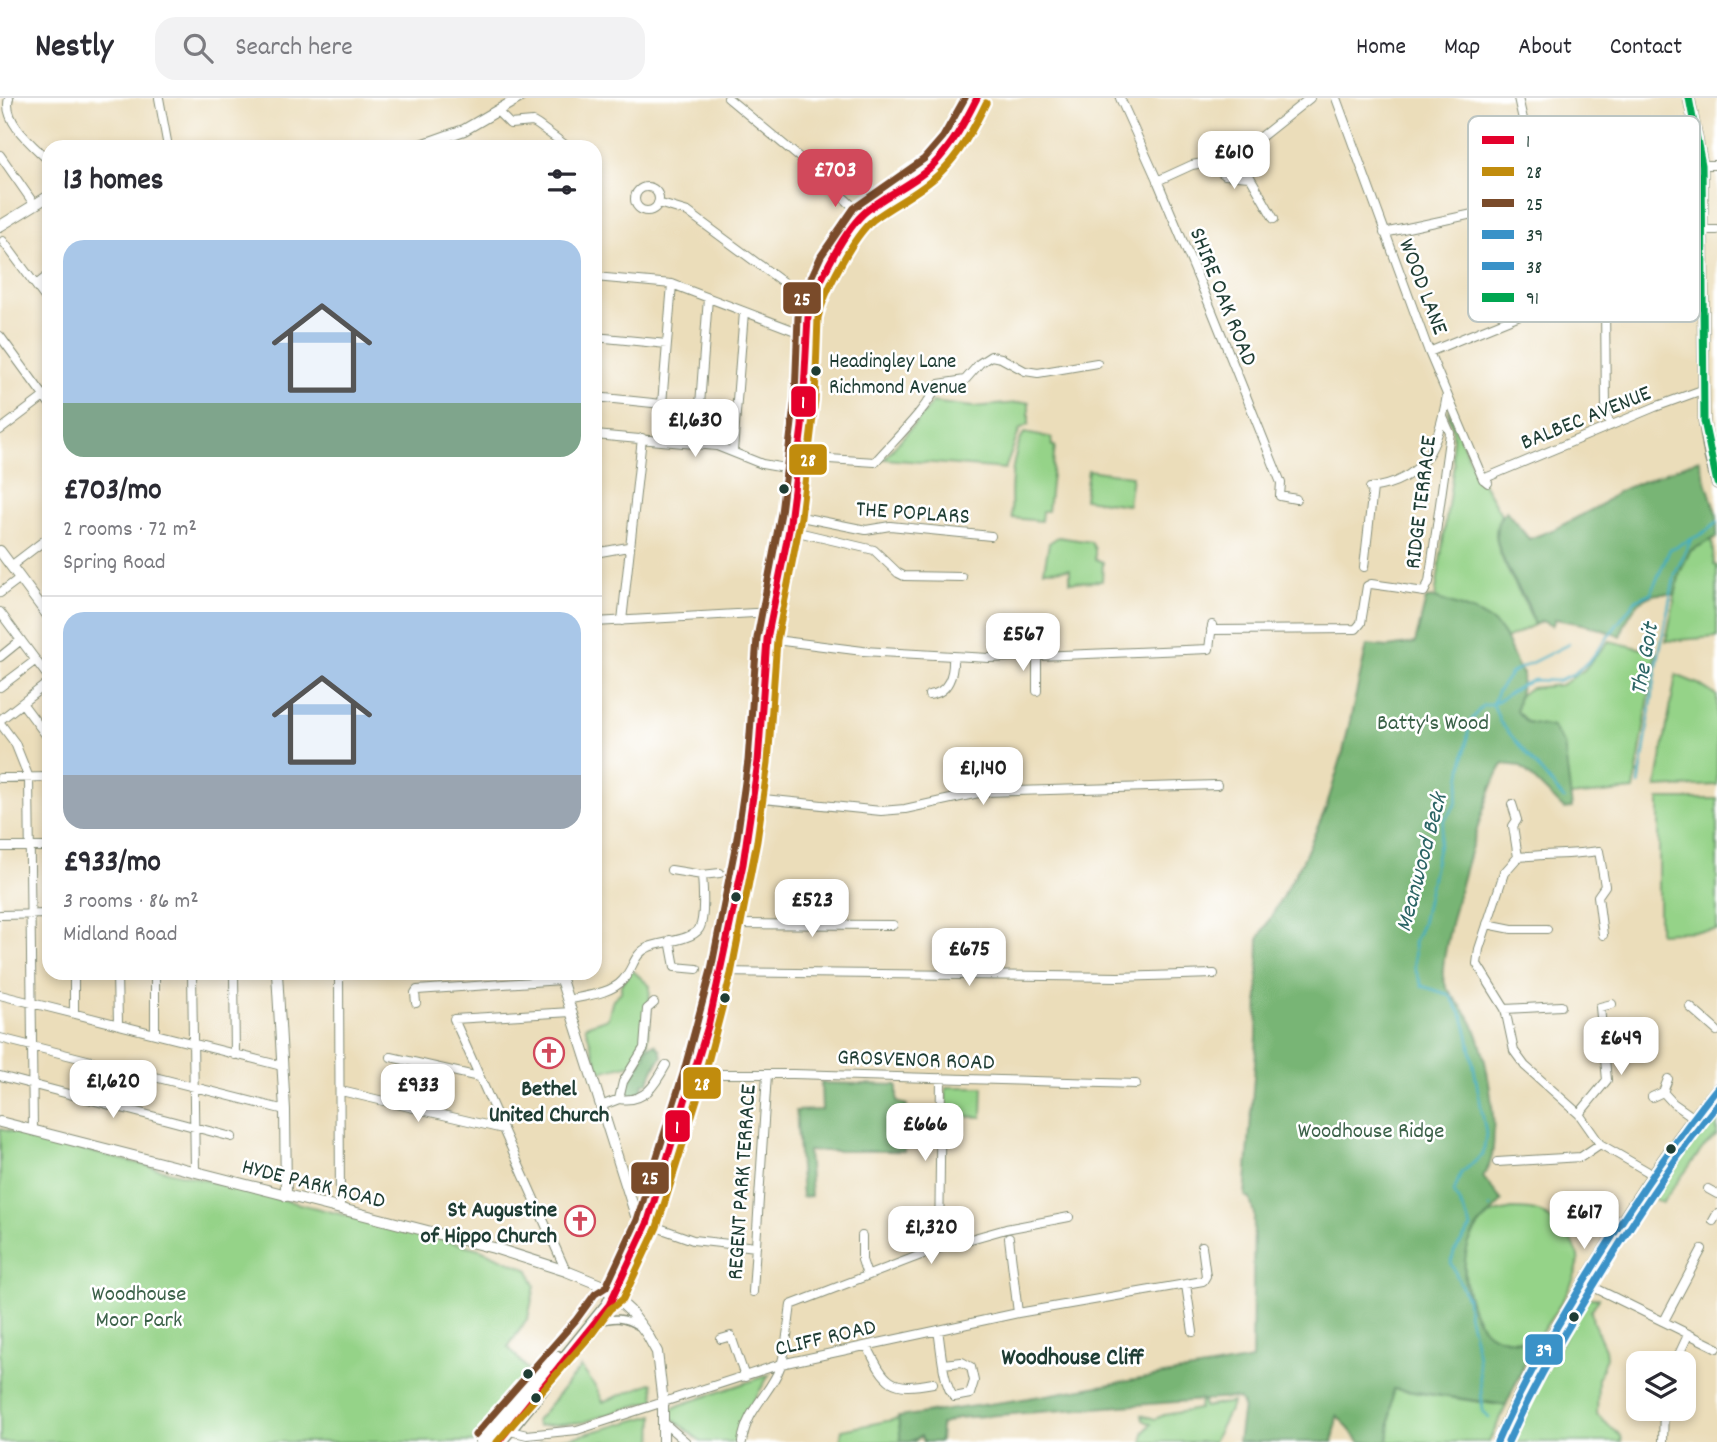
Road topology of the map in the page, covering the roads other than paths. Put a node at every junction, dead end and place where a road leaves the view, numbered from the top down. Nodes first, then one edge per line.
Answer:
1 (9, 98) edge
2 (159, 98) edge
3 (519, 98) edge
4 (728, 98) edge
5 (977, 98) edge
6 (1119, 98) edge
7 (1310, 98) edge
8 (1336, 98) edge
9 (1518, 98) edge
10 (1689, 98) edge
11 (497, 111) junction
12 (1521, 116) edge
13 (1692, 116) edge
14 (1262, 137) dead end
15 (167, 140) edge
16 (436, 140) edge
17 (558, 140) edge
18 (0, 155) edge
19 (42, 155) edge
20 (1700, 155) edge
21 (1702, 165) junction
22 (1717, 165) edge
23 (1157, 181) junction
24 (42, 200) edge
25 (658, 203) dead end
26 (34, 204) junction
27 (862, 215) junction
28 (1468, 216) edge
29 (1274, 219) dead end
30 (0, 226) edge
31 (1703, 230) junction
32 (1717, 230) edge
33 (1384, 233) junction
34 (3, 241) dead end
35 (1703, 248) junction
36 (1700, 249) edge
37 (602, 278) edge
38 (42, 280) edge
39 (673, 284) junction
40 (36, 285) junction
41 (42, 293) edge
42 (708, 298) junction
43 (811, 303) junction
44 (744, 312) junction
45 (1502, 322) edge
46 (1605, 322) edge
47 (806, 335) junction
48 (0, 336) edge
49 (602, 338) edge
50 (667, 344) junction
51 (1429, 352) junction
52 (1097, 363) dead end
53 (1702, 390) junction
54 (42, 391) edge
55 (1447, 395) junction
56 (602, 398) edge
57 (42, 401) edge
58 (662, 404) junction
59 (1443, 417) junction
60 (1610, 426) junction
61 (0, 430) edge
62 (602, 435) edge
63 (642, 438) junction
64 (659, 440) junction
65 (697, 445) junction
66 (733, 451) junction
67 (797, 464) junction
68 (1485, 481) joint
69 (1717, 483) edge
70 (1296, 499) dead end
71 (791, 515) junction
72 (789, 530) junction
73 (992, 536) dead end
74 (42, 542) edge
75 (628, 547) junction
76 (0, 551) edge
77 (602, 551) edge
78 (11, 566) junction
79 (1364, 567) dead end
80 (962, 577) dead end
81 (20, 578) junction
82 (0, 593) edge
83 (42, 606) edge
84 (0, 612) edge
85 (773, 612) junction
86 (622, 621) junction
87 (3, 622) edge
88 (602, 622) edge
89 (767, 639) junction
90 (21, 640) junction
91 (1037, 655) junction
92 (953, 656) junction
93 (0, 657) edge
94 (36, 660) junction
95 (42, 669) edge
96 (42, 686) edge
97 (0, 687) edge
98 (1037, 691) dead end
99 (929, 695) dead end
100 (22, 703) junction
101 (0, 722) edge
102 (42, 730) edge
103 (42, 777) edge
104 (0, 778) edge
105 (29, 778) junction
106 (1217, 785) dead end
107 (753, 798) junction
108 (1512, 803) dead end
109 (0, 847) edge
110 (30, 847) junction
111 (42, 847) edge
112 (1518, 857) junction
113 (671, 870) dead end
114 (720, 873) dead end
115 (702, 875) junction
116 (30, 914) junction
117 (42, 914) edge
118 (0, 915) edge
119 (732, 925) junction
120 (893, 925) dead end
121 (1488, 925) junction
122 (1547, 929) dead end
123 (1603, 935) dead end
124 (670, 940) junction
125 (697, 970) dead end
126 (721, 972) junction
127 (1214, 974) dead end
128 (74, 980) edge
129 (117, 980) edge
130 (155, 980) edge
131 (192, 980) edge
132 (234, 980) edge
133 (277, 980) edge
134 (339, 980) edge
135 (519, 980) edge
136 (561, 980) edge
137 (0, 995) edge
138 (568, 1000) junction
139 (32, 1002) junction
140 (416, 1003) dead end
141 (654, 1003) dead end
142 (1612, 1004) dead end
143 (1561, 1006) dead end
144 (1690, 1007) dead end
145 (1505, 1009) junction
146 (571, 1012) junction
147 (74, 1013) junction
148 (118, 1024) junction
149 (1717, 1031) edge
150 (155, 1034) junction
151 (0, 1038) edge
152 (193, 1044) junction
153 (32, 1045) junction
154 (235, 1055) junction
155 (391, 1057) dead end
156 (666, 1065) dead end
157 (282, 1066) junction
158 (767, 1073) junction
159 (694, 1074) junction
160 (0, 1076) edge
161 (479, 1076) junction
162 (941, 1079) junction
163 (1668, 1079) dead end
164 (32, 1084) junction
165 (1136, 1084) dead end
166 (194, 1086) junction
167 (1717, 1088) edge
168 (341, 1091) junction
169 (1663, 1092) junction
170 (1652, 1097) dead end
171 (619, 1099) junction
172 (601, 1106) junction
173 (285, 1110) junction
174 (1579, 1114) junction
175 (1693, 1117) junction
176 (0, 1122) edge
177 (195, 1127) junction
178 (503, 1129) junction
179 (33, 1130) junction
180 (232, 1137) dead end
181 (1600, 1144) junction
182 (1497, 1162) dead end
183 (195, 1170) junction
184 (1652, 1174) junction
185 (286, 1196) junction
186 (340, 1209) junction
187 (1069, 1217) dead end
188 (647, 1224) junction
189 (662, 1229) joint
190 (862, 1236) dead end
191 (1009, 1238) dead end
192 (1202, 1246) dead end
193 (756, 1247) junction
194 (939, 1248) junction
195 (1702, 1249) dead end
196 (566, 1271) junction
197 (867, 1275) junction
198 (1583, 1282) junction
199 (1185, 1284) junction
200 (753, 1292) dead end
201 (614, 1294) junction
202 (1018, 1313) junction
203 (1664, 1321) junction
204 (596, 1323) junction
205 (938, 1330) junction
206 (1193, 1332) dead end
207 (647, 1334) junction
208 (1688, 1335) junction
209 (721, 1339) dead end
210 (867, 1346) junction
211 (1717, 1348) edge
212 (1681, 1351) edge
213 (781, 1364) junction
214 (943, 1364) junction
215 (745, 1377) junction
216 (933, 1383) dead end
217 (663, 1403) junction
218 (1664, 1421) edge
219 (663, 1422) junction
220 (501, 1432) edge
221 (484, 1442) edge
222 (663, 1442) edge
223 (686, 1442) edge
224 (742, 1442) edge
225 (1497, 1442) edge
226 (1663, 1442) edge

1 - 19 street
2 - 15 street
3 - 11 street
4 - 27 street
5 - 27 highway
6 - 23 street, SHIRE OAK ROAD
7 - 14 street
8 - 33 street, WOOD LANE
9 - 12 street
10 - 13 main road
11 - 16 street
11 - 17 street
18 - 26 street
20 - 21 main road
21 - 22 street
21 - 31 main road
23 - 29 street
23 - 70 street, SHIRE OAK ROAD
24 - 26 street
25 - 43 street
26 - 30 street
27 - 43 highway
28 - 33 street
31 - 32 street
31 - 35 main road
33 - 51 street, WOOD LANE
34 - 40 street
35 - 36 street
35 - 53 main road
37 - 39 street
38 - 40 street
39 - 42 street
39 - 50 street
40 - 41 street
42 - 44 street
42 - 65 street
43 - 47 highway
44 - 47 street
44 - 66 street
45 - 51 street
46 - 60 street
47 - 67 highway
48 - 54 street
49 - 50 street
50 - 58 street
51 - 55 street, WOOD LANE
52 - 67 street
53 - 60 street, BALBEC AVENUE
53 - 69 main road
55 - 59 street
55 - 68 street, WOOD LANE
56 - 58 street
57 - 61 street
58 - 64 street
59 - 79 street
59 - 91 street, RIDGE TERRACE
60 - 68 street, BALBEC AVENUE
62 - 63 street
63 - 64 street
63 - 75 street
64 - 65 street
65 - 66 street
66 - 67 street
67 - 71 highway
71 - 72 highway
71 - 73 street, THE POPLARS
72 - 80 street
72 - 85 highway
74 - 78 street
75 - 77 street
75 - 86 street
76 - 78 street
78 - 81 street
81 - 82 street
81 - 83 street
84 - 87 street
85 - 86 street
85 - 89 highway
86 - 88 street
87 - 90 street
89 - 92 street
89 - 107 highway
90 - 93 street
90 - 94 street
91 - 92 street
91 - 98 street
92 - 99 street
94 - 95 street
94 - 97 street
96 - 100 street
100 - 101 street
100 - 102 street
101 - 105 street
103 - 105 street
104 - 105 street
105 - 110 street
106 - 107 street
107 - 119 highway
108 - 112 street
109 - 110 street
110 - 111 street
110 - 116 street
112 - 121 street
112 - 123 street
113 - 115 street
114 - 115 street
115 - 124 street
116 - 117 street
116 - 118 street
116 - 139 street
119 - 120 street
119 - 126 highway
121 - 122 street
121 - 145 street
124 - 125 street
124 - 138 street
126 - 127 street
126 - 159 highway
128 - 147 street
129 - 148 street
130 - 150 street
131 - 152 street
132 - 154 street
133 - 157 street
134 - 168 street
135 - 140 street
136 - 138 street
137 - 139 street
138 - 146 street
139 - 147 street
139 - 153 street
141 - 171 street
142 - 174 street
143 - 145 street
144 - 149 street
145 - 174 street
146 - 161 street
146 - 172 street
147 - 148 street
148 - 150 street
150 - 152 street
151 - 153 street
152 - 154 street
152 - 166 street
153 - 164 street
153 - 166 street
154 - 157 street
155 - 161 street
156 - 171 street
157 - 173 street
158 - 159 street, GROSVENOR ROAD
158 - 162 street, GROSVENOR ROAD
158 - 193 street, REGENT PARK TERRACE
159 - 188 highway
160 - 164 street
161 - 178 street
162 - 165 street, GROSVENOR ROAD
162 - 194 street
163 - 169 street
164 - 177 street
164 - 179 street
166 - 173 street
166 - 177 street
167 - 175 street
168 - 178 street
168 - 186 street
169 - 170 street
169 - 175 street
171 - 172 street
172 - 188 street
173 - 185 street
174 - 181 street
175 - 184 street
176 - 179 street, HYDE PARK ROAD
177 - 180 street
177 - 183 street
178 - 196 street
179 - 183 street, HYDE PARK ROAD
181 - 182 street
181 - 184 street
183 - 185 street, HYDE PARK ROAD
184 - 198 street
185 - 186 street, HYDE PARK ROAD
186 - 196 street, HYDE PARK ROAD
187 - 194 street
188 - 189 street
188 - 201 highway
189 - 193 street
190 - 197 street
191 - 202 street
192 - 199 street
193 - 200 street, REGENT PARK TERRACE
194 - 197 street
195 - 203 street
196 - 201 street, HYDE PARK ROAD
197 - 213 street
198 - 203 street
198 - 225 street
199 - 202 street, CLIFF ROAD
199 - 206 street
201 - 204 highway
201 - 207 street
201 - 220 highway
202 - 205 street, CLIFF ROAD
203 - 208 street
204 - 207 street
204 - 220 highway
205 - 210 street, CLIFF ROAD
205 - 214 street
207 - 217 street
208 - 211 street
208 - 212 street
209 - 215 street
210 - 213 street, CLIFF ROAD
210 - 216 street
213 - 215 street, CLIFF ROAD
213 - 224 street
214 - 214 street
215 - 217 street, CLIFF ROAD
217 - 219 street
217 - 220 street, CLIFF ROAD
218 - 226 street
219 - 222 street
219 - 223 street
220 - 221 highway

